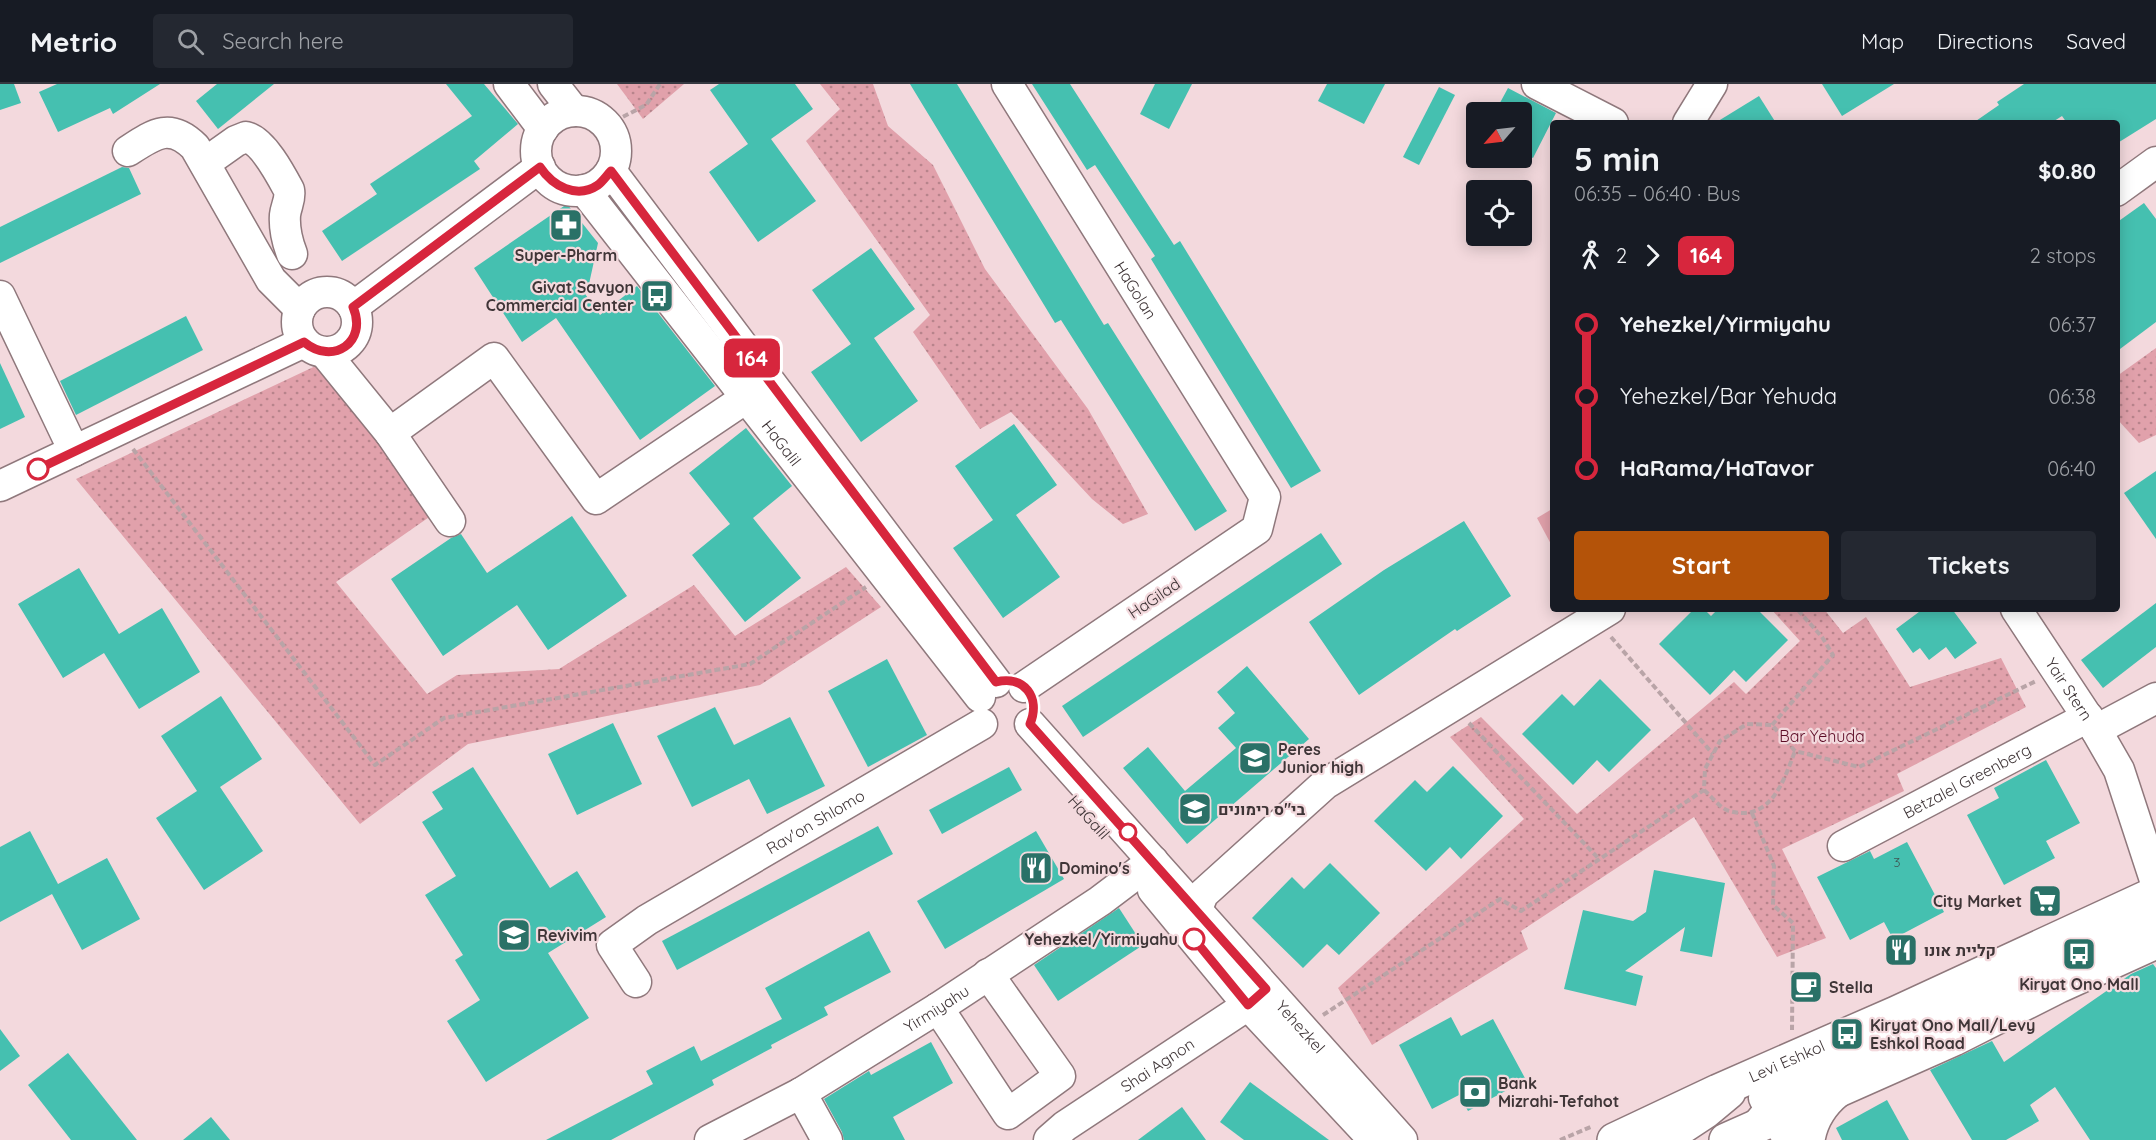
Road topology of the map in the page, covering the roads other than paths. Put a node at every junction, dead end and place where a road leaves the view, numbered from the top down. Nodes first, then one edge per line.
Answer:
1 (509, 84) edge
2 (553, 84) edge
3 (1007, 84) edge
4 (1537, 84) edge
5 (1712, 84) edge
6 (574, 111) junction
7 (1607, 120) edge
8 (1690, 120) edge
9 (543, 129) junction
10 (128, 151) dead end
11 (2156, 162) edge
12 (204, 163) junction
13 (540, 167) junction
14 (611, 171) junction
15 (2120, 188) edge
16 (584, 190) junction
17 (292, 254) dead end
18 (0, 296) edge
19 (353, 307) junction
20 (300, 309) junction
21 (314, 347) junction
22 (746, 398) junction
23 (390, 433) junction
24 (74, 451) junction
25 (0, 486) edge
26 (1265, 497) joint
27 (450, 521) dead end
28 (2018, 612) edge
29 (1602, 614) edge
30 (995, 697) junction
31 (2156, 698) edge
32 (2092, 723) junction
33 (1023, 730) junction
34 (2119, 770) junction
35 (2156, 820) edge
36 (1843, 846) dead end
37 (1146, 867) junction
38 (2156, 883) edge
39 (2156, 893) edge
40 (1197, 909) junction
41 (2152, 924) edge
42 (988, 974) junction
43 (636, 982) dead end
44 (1257, 997) junction
45 (938, 1008) junction
46 (1746, 1079) junction
47 (1843, 1087) junction
48 (801, 1093) junction
49 (1774, 1120) edge
50 (710, 1140) edge
51 (827, 1140) edge
52 (1049, 1140) edge
53 (1374, 1140) edge
54 (1402, 1140) edge
55 (1614, 1140) edge
56 (1665, 1140) edge
57 (1726, 1140) edge
58 (1808, 1140) edge

1 - 9 street
2 - 6 street
3 - 26 street, HaGolan
4 - 7 street
5 - 8 street
6 - 9 street
6 - 14 street
9 - 13 street
10 - 12 street
11 - 15 street
12 - 17 street
12 - 20 street
13 - 16 street
13 - 19 street
14 - 16 street
14 - 30 street, HaGalil
16 - 22 street, HaGalil
18 - 24 street
19 - 20 street
19 - 21 street
20 - 21 street
21 - 23 street
21 - 24 street
22 - 23 street
22 - 30 street, HaGalil
23 - 27 street
24 - 25 street
26 - 30 street, HaGilad
28 - 32 street, Yair Stern
29 - 40 street
30 - 33 street
30 - 33 street
30 - 43 street, Rav'on Shlomo
31 - 32 street, Betzalel Greenberg
32 - 34 street, Yair Stern
32 - 36 street, Betzalel Greenberg
33 - 37 street, HaGalil
34 - 35 street, Yair Stern
34 - 38 street, Yair Stern
37 - 40 street, Yehezkel
37 - 42 street, Yirmiyahu
37 - 44 street, Yehezkel
39 - 46 main road, Levi Eshkol
40 - 44 street, Yehezkel
41 - 47 main road
41 - 49 street
42 - 45 street, Yirmiyahu
42 - 45 street
44 - 52 street, Shai Agnon
44 - 53 street, Yehezkel
44 - 54 street, Yehezkel
45 - 48 street, Yirmiyahu
46 - 49 street
46 - 49 street
46 - 55 main road, Levi Eshkol
46 - 56 street
47 - 49 main road
47 - 58 main road
48 - 50 street, Yirmiyahu
48 - 51 street
49 - 57 main road

